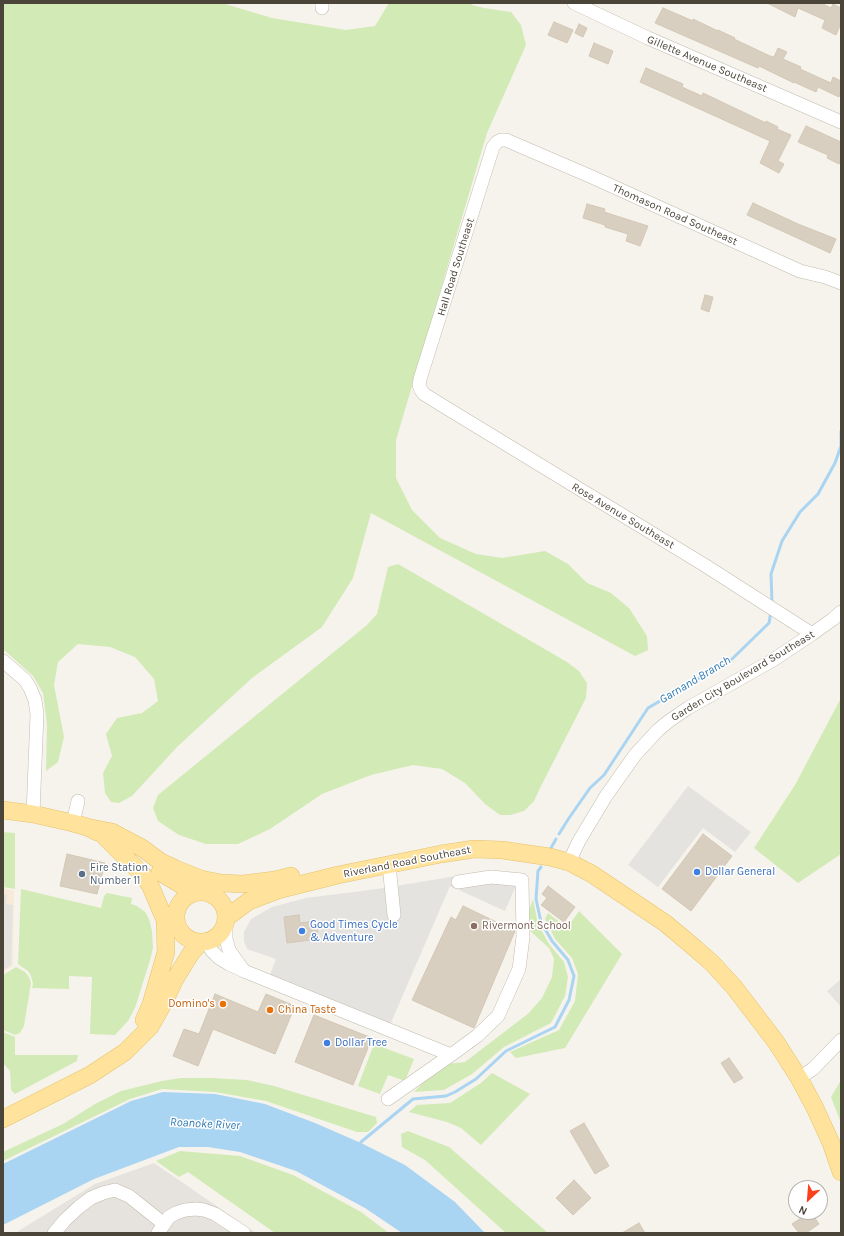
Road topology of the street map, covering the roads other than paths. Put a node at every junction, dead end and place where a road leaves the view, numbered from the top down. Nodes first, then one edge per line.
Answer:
1 (574, 3) edge
2 (841, 122) edge
3 (510, 141) joint
4 (841, 283) edge
5 (433, 400) joint
6 (841, 612) edge
7 (812, 634) junction
8 (3, 661) edge
9 (78, 801) dead end
10 (3, 810) edge
11 (33, 814) junction
12 (80, 825) junction
13 (104, 836) junction
14 (569, 862) junction
15 (389, 865) junction
16 (149, 866) junction
17 (338, 875) junction
18 (458, 882) dead end
19 (278, 890) junction
20 (208, 892) junction
21 (177, 907) junction
22 (394, 915) dead end
23 (226, 921) junction
24 (182, 934) junction
25 (203, 942) junction
26 (244, 971) junction
27 (175, 979) junction
28 (841, 1040) edge
29 (134, 1043) junction
30 (451, 1055) junction
31 (799, 1078) junction
32 (388, 1099) dead end
33 (3, 1119) edge
34 (841, 1172) edge
35 (161, 1229) edge
36 (54, 1233) edge
37 (244, 1233) edge

1 - 2 street, Gillette Avenue Southeast
3 - 4 street, Thomason Road Southeast
3 - 5 street, Hall Road Southeast
5 - 7 street, Rose Avenue Southeast
6 - 7 street, Garden City Boulevard Southeast
7 - 14 street, Garden City Boulevard Southeast
8 - 11 street
9 - 12 street
10 - 11 main road, Riverland Road Southeast
11 - 12 main road, Riverland Road Southeast
12 - 13 main road, Riverland Road Southeast
12 - 17 main road
13 - 16 main road, Riverland Road Southeast
13 - 29 main road
14 - 15 main road, Riverland Road Southeast
14 - 31 main road, Riverland Road Southeast
15 - 17 main road, Riverland Road Southeast
15 - 22 street
16 - 20 main road, Riverland Road Southeast
16 - 21 main road, Riverland Road Southeast
17 - 19 main road, Riverland Road Southeast
18 - 30 street
19 - 20 main road, Riverland Road Southeast
19 - 23 main road, Riverland Road Southeast
20 - 21 main road
20 - 23 main road
21 - 24 main road
23 - 25 main road
23 - 26 street
24 - 25 main road
24 - 27 main road
25 - 26 street
25 - 27 main road
26 - 30 street
27 - 29 main road
28 - 31 street
29 - 33 main road
30 - 32 street
31 - 34 main road, Riverland Road Southeast
35 - 36 street
35 - 37 street

